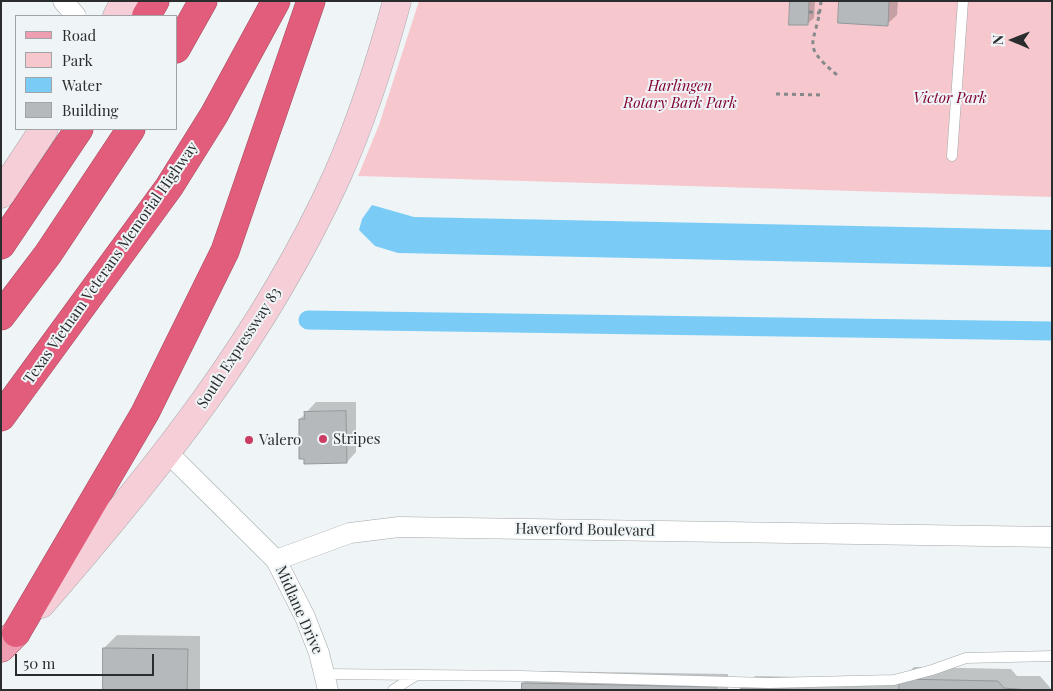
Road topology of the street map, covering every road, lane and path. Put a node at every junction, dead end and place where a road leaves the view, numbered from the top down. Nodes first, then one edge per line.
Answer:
1 (63, 1) edge
2 (125, 1) edge
3 (155, 1) edge
4 (203, 1) edge
5 (276, 1) edge
6 (311, 1) edge
7 (397, 1) edge
8 (821, 1) edge
9 (963, 1) edge
10 (808, 12) dead end
11 (820, 14) junction
12 (75, 15) edge
13 (118, 15) edge
14 (147, 15) edge
15 (178, 45) edge
16 (837, 75) dead end
17 (776, 94) dead end
18 (824, 96) dead end
19 (43, 130) edge
20 (78, 130) edge
21 (130, 130) edge
22 (952, 156) dead end
23 (1, 194) edge
24 (1, 245) edge
25 (1, 316) edge
26 (1, 417) edge
27 (167, 452) junction
28 (1052, 537) edge
29 (276, 560) junction
30 (8, 640) edge
31 (1052, 656) edge
32 (418, 675) junction
33 (326, 682) edge
34 (392, 690) edge

1 - 12 street
2 - 13 main road
3 - 14 highway
4 - 15 highway
5 - 26 highway, Texas Vietnam Veterans Memorial Highway
6 - 30 highway
7 - 27 main road, South Expressway 83
8 - 11 path
9 - 22 lane
10 - 11 path
11 - 16 path
17 - 18 path
19 - 23 main road
20 - 24 highway
21 - 25 highway
27 - 29 street
27 - 30 main road, South Expressway 83
28 - 29 street, Haverford Boulevard
29 - 33 street, Midlane Drive
31 - 32 lane
32 - 33 lane
32 - 34 lane

